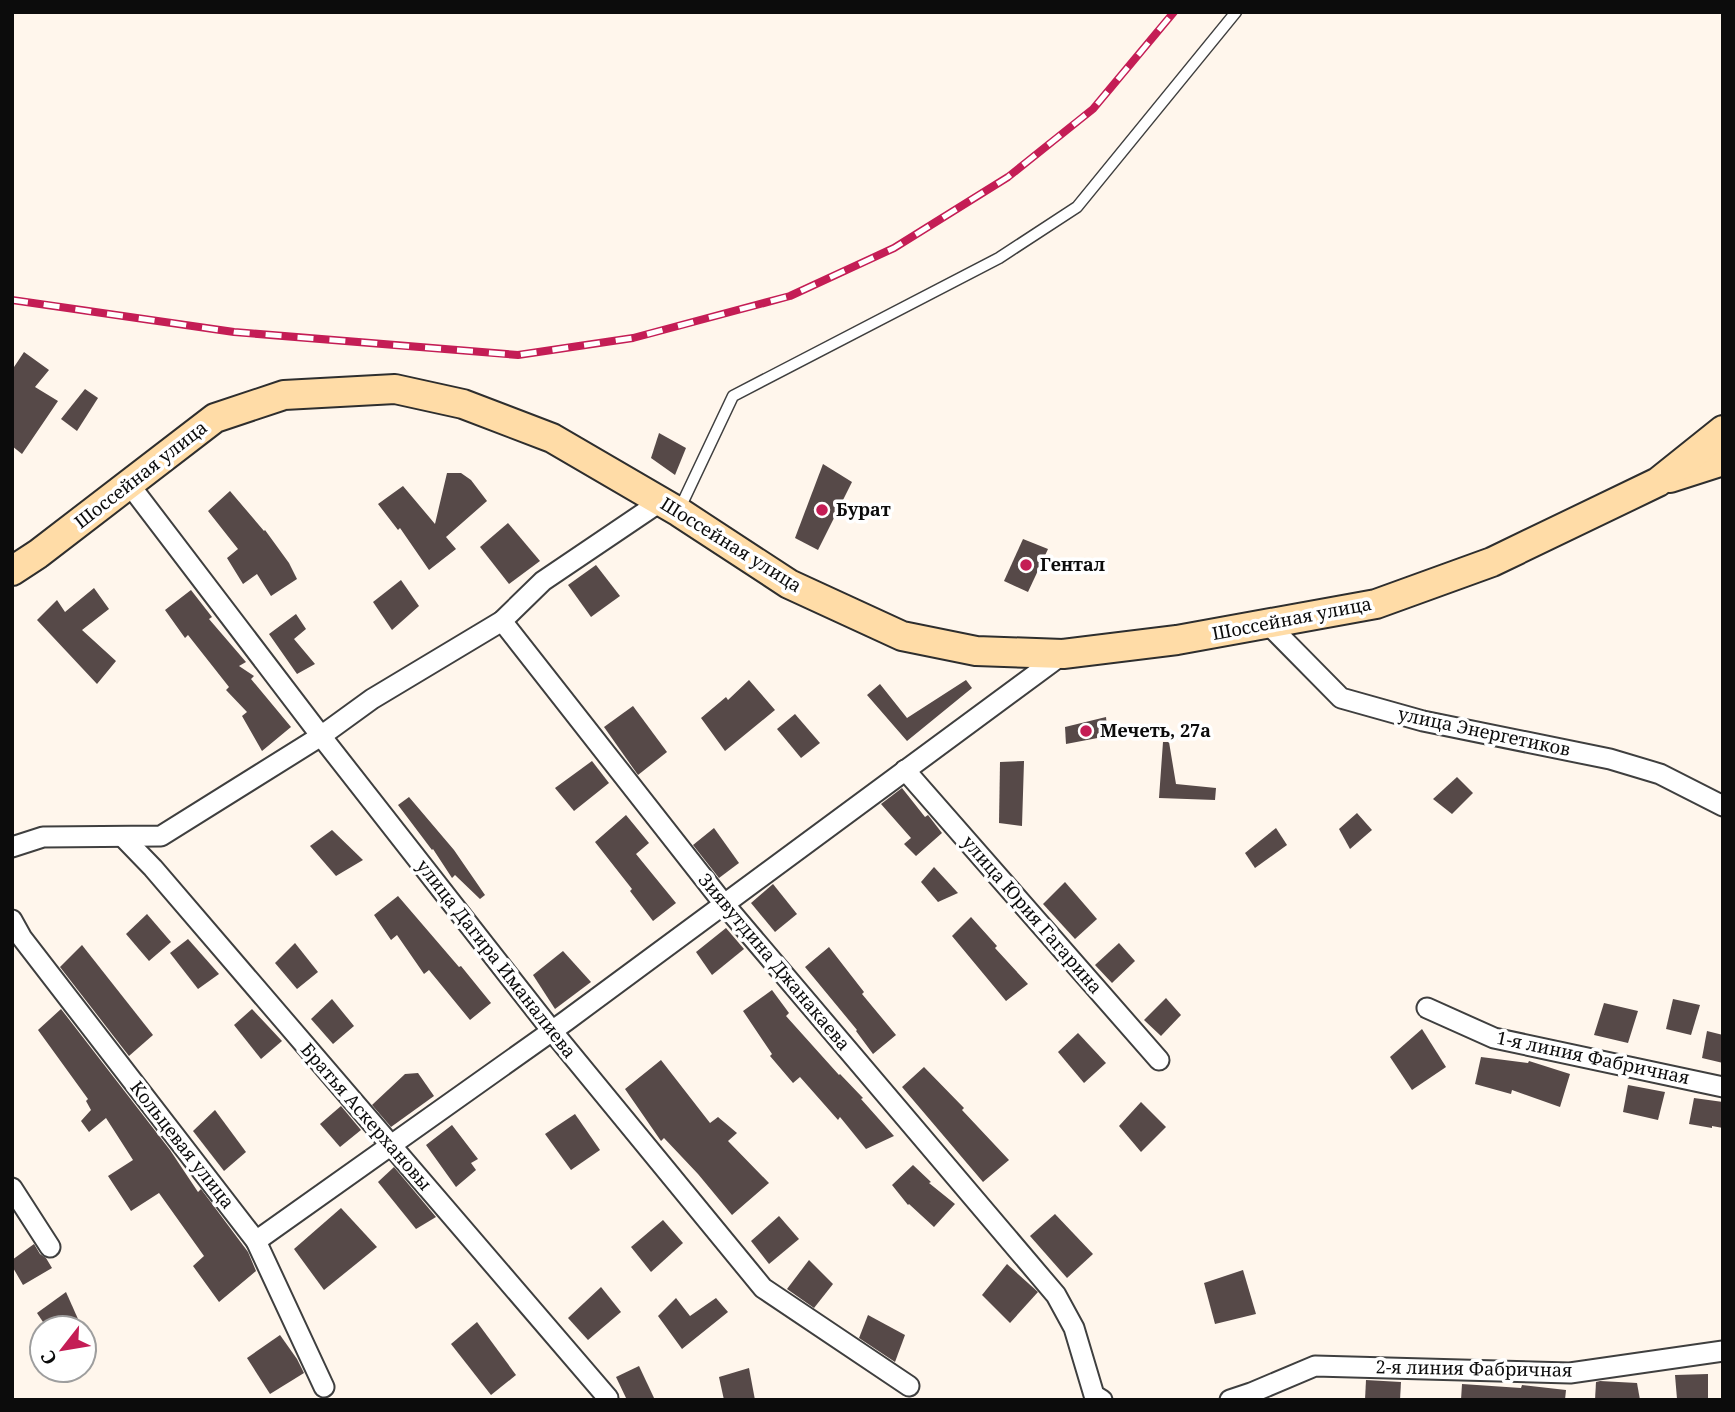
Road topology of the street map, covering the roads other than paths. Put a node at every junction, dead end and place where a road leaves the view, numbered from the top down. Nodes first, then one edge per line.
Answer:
1 (1236, 12) edge
2 (1723, 430) edge
3 (1723, 461) edge
4 (1658, 482) junction
5 (130, 484) junction
6 (669, 507) junction
7 (12, 571) edge
8 (502, 621) junction
9 (1268, 624) junction
10 (1063, 654) junction
11 (321, 736) junction
12 (905, 770) junction
13 (1723, 806) edge
14 (123, 836) junction
15 (12, 847) edge
16 (724, 904) junction
17 (12, 920) edge
18 (1427, 1008) dead end
19 (552, 1031) junction
20 (1159, 1060) dead end
21 (1723, 1087) edge
22 (391, 1146) junction
23 (12, 1188) edge
24 (256, 1241) junction
25 (50, 1247) dead end
26 (1723, 1351) edge
27 (909, 1385) dead end
28 (324, 1387) dead end
29 (608, 1398) dead end
30 (1102, 1400) edge
31 (1230, 1400) edge

1 - 6 lane
2 - 4 main road, Шоссейная улица
3 - 4 main road
4 - 9 main road, Шоссейная улица
5 - 6 main road, Шоссейная улица
5 - 7 main road, Шоссейная улица
5 - 11 street, улица Дагира Иманалиева
6 - 8 street
6 - 10 main road, Шоссейная улица
8 - 11 street
8 - 16 street, Зиявутдина Джанакаева
9 - 10 main road, Шоссейная улица
9 - 13 street, улица Энергетиков
10 - 12 street
11 - 14 street
11 - 19 street, улица Дагира Иманалиева
12 - 16 street
12 - 20 street, улица Юрия Гагарина
14 - 15 street
14 - 22 street, Братья Аскерхановы
16 - 19 street
16 - 30 street, Зиявутдина Джанакаева
17 - 24 street, Кольцевая улица
18 - 21 street, 1-я линия Фабричная
19 - 22 street
19 - 27 street, улица Дагира Иманалиева
22 - 24 street
22 - 29 street, Братья Аскерхановы
23 - 25 street
24 - 28 street, Кольцевая улица
26 - 31 street, 2-я линия Фабричная

